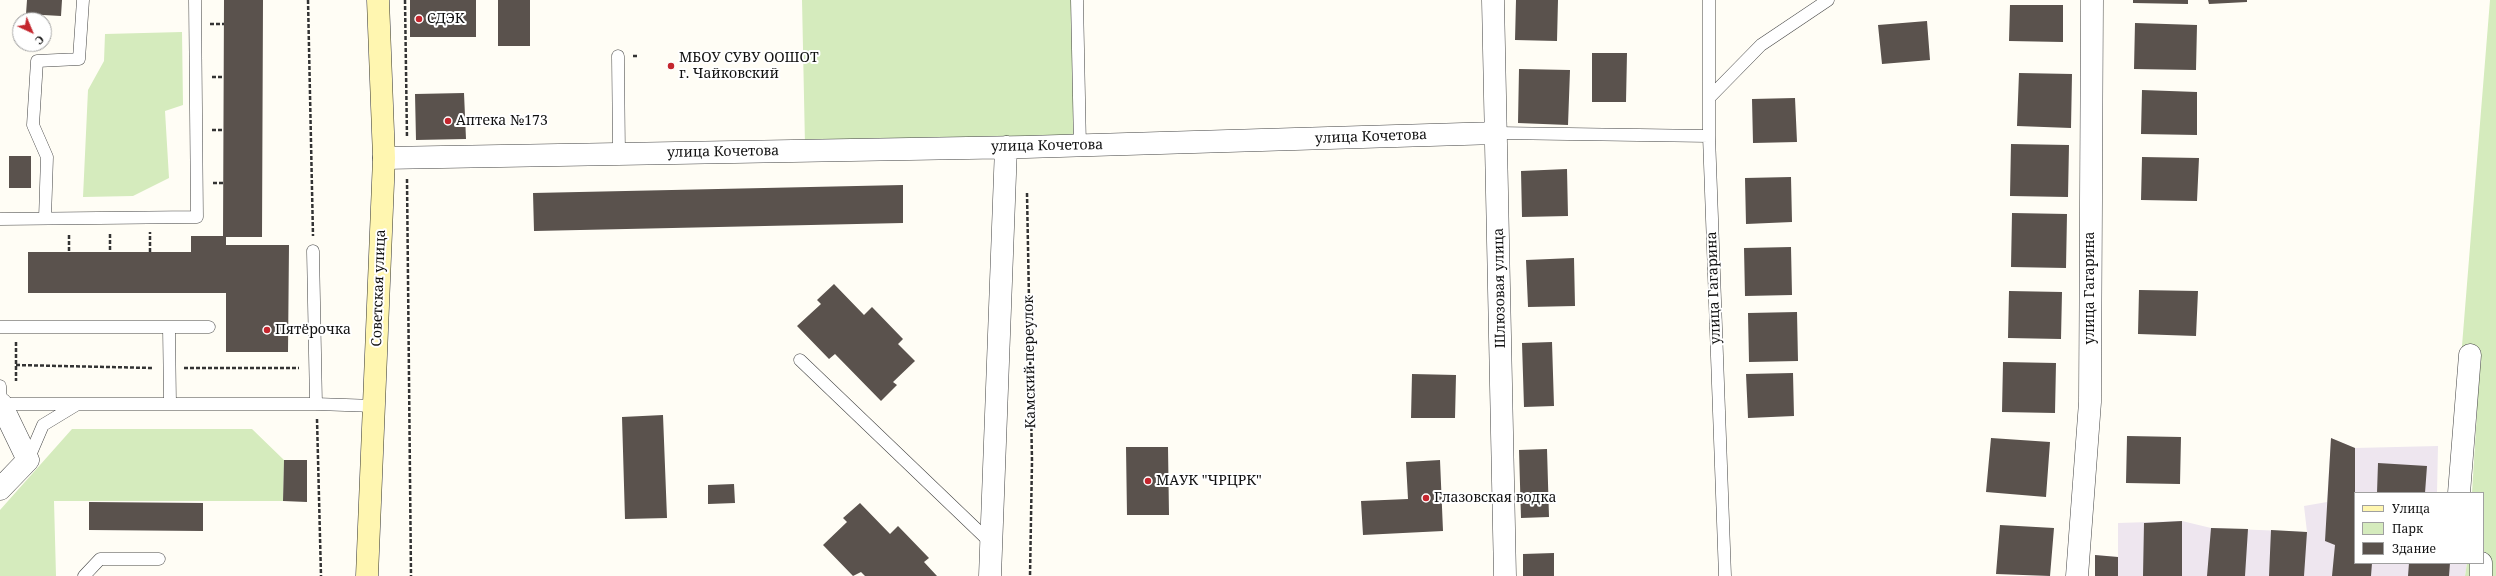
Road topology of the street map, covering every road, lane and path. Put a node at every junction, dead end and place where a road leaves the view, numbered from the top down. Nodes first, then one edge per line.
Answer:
1 (83, 0) edge
2 (195, 0) edge
3 (308, 0) edge
4 (378, 0) edge
5 (405, 0) edge
6 (1077, 0) edge
7 (1492, 0) edge
8 (1709, 0) edge
9 (1828, 0) edge
10 (2092, 0) edge
11 (618, 56) dead end
12 (1709, 98) junction
13 (1497, 133) junction
14 (1709, 136) junction
15 (1080, 146) junction
16 (1006, 147) junction
17 (619, 154) junction
18 (384, 158) junction
19 (407, 158) junction
20 (1027, 186) dead end
21 (45, 218) junction
22 (0, 219) edge
23 (313, 251) joint
24 (0, 327) edge
25 (16, 327) junction
26 (169, 327) junction
27 (209, 327) dead end
28 (2470, 355) dead end
29 (800, 360) dead end
30 (16, 365) dead end
31 (0, 386) edge
32 (0, 404) edge
33 (77, 404) junction
34 (170, 404) junction
35 (316, 404) junction
36 (375, 406) junction
37 (28, 460) junction
38 (0, 489) edge
39 (2459, 492) edge
40 (992, 544) junction
41 (159, 559) dead end
42 (2481, 564) edge
43 (84, 576) edge
44 (321, 576) edge
45 (367, 576) edge
46 (410, 576) edge
47 (990, 576) edge
48 (1030, 576) edge
49 (1505, 576) edge
50 (1725, 576) edge
51 (2077, 576) edge
52 (2481, 576) edge

1 - 21 lane
2 - 21 lane
3 - 23 path
4 - 18 main road, Советская улица
5 - 19 path
6 - 15 lane
7 - 13 street, Шлюзовая улица
8 - 12 lane, улица Гагарина
9 - 12 lane
10 - 51 street, улица Гагарина
11 - 17 lane
12 - 14 lane, улица Гагарина
13 - 14 lane, улица Кочетова
13 - 15 street, улица Кочетова
13 - 49 street, Шлюзовая улица
14 - 50 lane, улица Гагарина
15 - 16 street, улица Кочетова
16 - 17 street, улица Кочетова
16 - 40 street, Камский переулок
17 - 19 street, улица Кочетова
18 - 19 street, улица Кочетова
18 - 36 main road, Советская улица
19 - 46 path
20 - 48 path, Камский переулок
21 - 22 lane
23 - 35 lane
24 - 25 lane
25 - 26 lane
25 - 30 path
26 - 27 lane
26 - 34 lane
28 - 39 street
29 - 40 lane
31 - 32 lane
32 - 33 lane
32 - 37 street
33 - 34 lane
33 - 37 lane
34 - 35 lane
35 - 36 lane
35 - 44 path
36 - 45 main road, Советская улица
37 - 38 street
40 - 47 street, Камский переулок
41 - 43 lane
42 - 52 street

